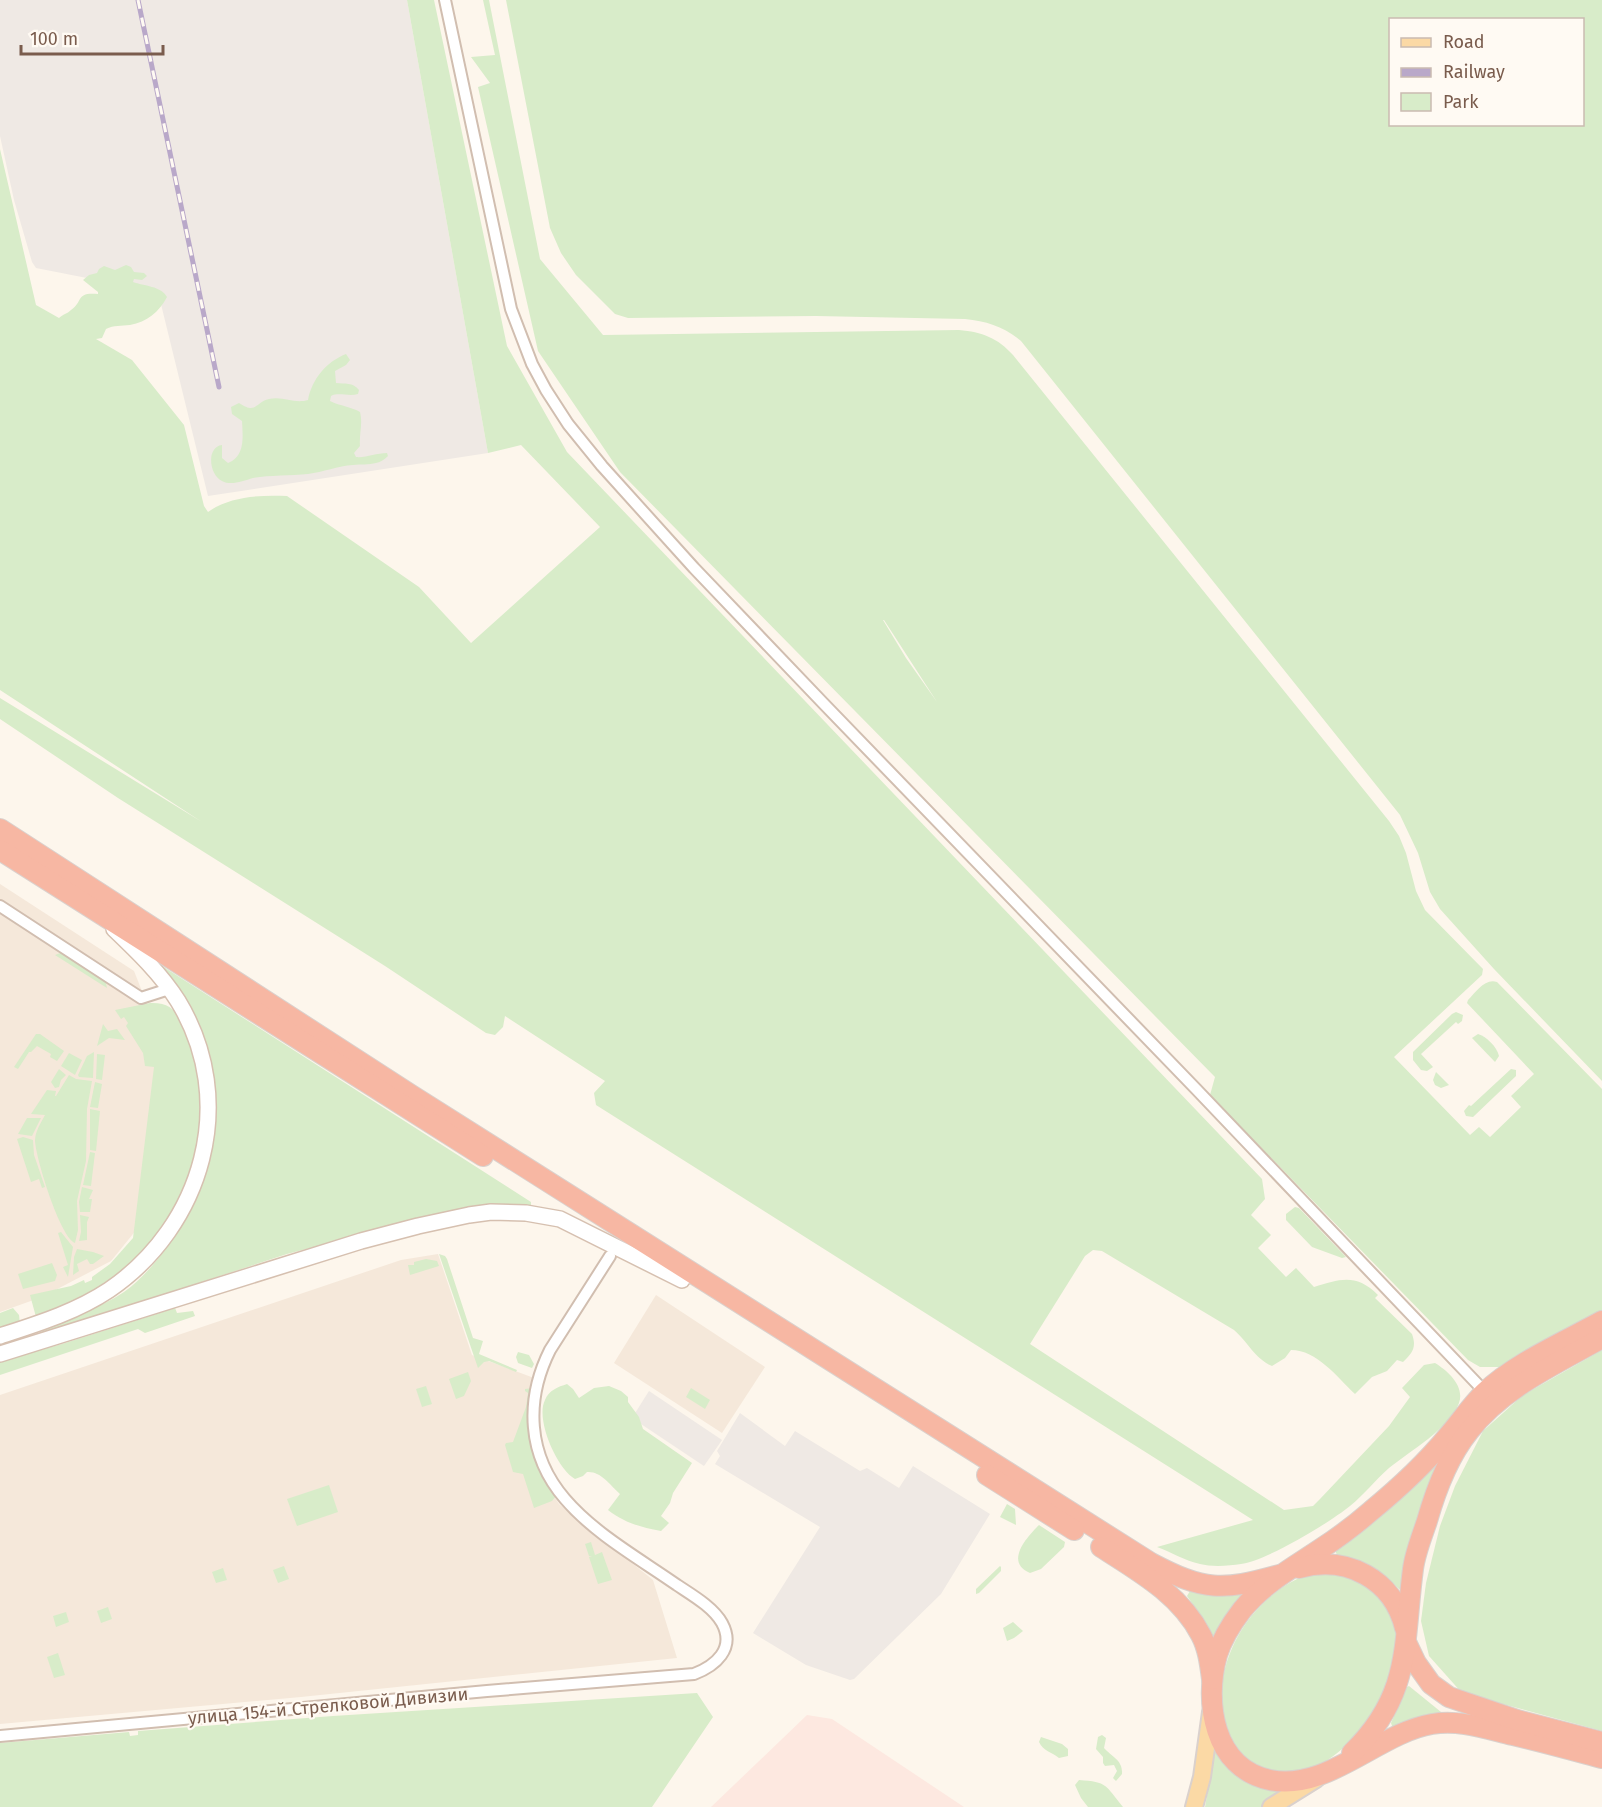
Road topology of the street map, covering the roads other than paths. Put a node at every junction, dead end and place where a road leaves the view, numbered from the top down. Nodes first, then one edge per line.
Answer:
1 (445, 0) edge
2 (0, 829) edge
3 (0, 850) edge
4 (0, 906) edge
5 (97, 912) junction
6 (169, 989) junction
7 (610, 1256) dead end
8 (682, 1280) junction
9 (1602, 1321) edge
10 (34, 1325) junction
11 (0, 1336) edge
12 (1602, 1338) edge
13 (39, 1341) junction
14 (0, 1354) edge
15 (1485, 1392) junction
16 (882, 1400) junction
17 (1283, 1573) junction
18 (1406, 1638) junction
19 (1212, 1679) junction
20 (1211, 1708) junction
21 (0, 1736) edge
22 (1602, 1742) edge
23 (1602, 1758) edge
24 (1332, 1769) junction
25 (1194, 1807) edge
26 (1271, 1807) edge

1 - 15 street
2 - 16 highway
3 - 5 highway
4 - 6 street
5 - 6 street
5 - 8 highway
6 - 10 street
7 - 21 street, улица 154-й Стрелковой Дивизии
8 - 13 street
8 - 16 highway
9 - 15 highway
10 - 11 street
10 - 13 street
12 - 18 highway
13 - 14 street
15 - 17 highway
16 - 17 highway
16 - 19 highway
17 - 18 highway
17 - 19 highway
18 - 22 highway
18 - 24 highway
19 - 20 highway
20 - 24 highway
20 - 25 main road
23 - 24 highway
24 - 26 main road

